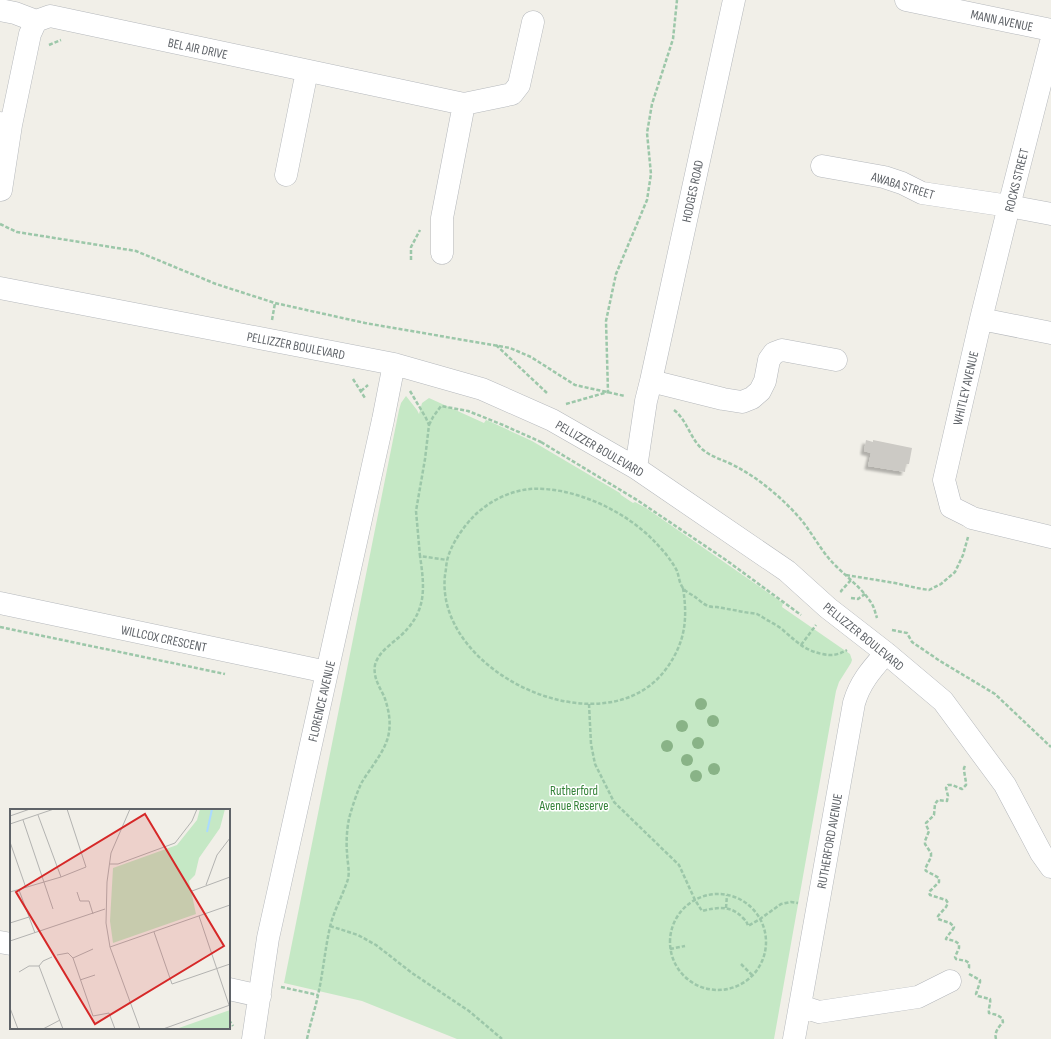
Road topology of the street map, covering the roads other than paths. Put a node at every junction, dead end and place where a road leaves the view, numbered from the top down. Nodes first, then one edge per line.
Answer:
1 (734, 0) edge
2 (906, 0) edge
3 (0, 10) edge
4 (36, 21) junction
5 (533, 22) dead end
6 (1051, 30) edge
7 (1051, 42) edge
8 (307, 71) junction
9 (1046, 80) edge
10 (464, 104) junction
11 (5, 124) edge
12 (822, 166) dead end
13 (286, 175) dead end
14 (1, 190) dead end
15 (1009, 206) junction
16 (1051, 214) edge
17 (442, 253) dead end
18 (0, 288) edge
19 (981, 319) junction
20 (1051, 333) edge
21 (836, 360) dead end
22 (394, 364) junction
23 (651, 381) junction
24 (636, 468) junction
25 (1051, 536) edge
26 (0, 603) edge
27 (886, 653) junction
28 (327, 672) junction
29 (1051, 867) edge
30 (0, 942) edge
31 (10, 944) edge
32 (950, 981) dead end
33 (230, 989) edge
34 (260, 996) junction
35 (800, 1006) junction
36 (253, 1039) edge
37 (794, 1039) edge

1 - 23 street, HODGES ROAD
2 - 6 street, MANN AVENUE
3 - 4 street
4 - 8 street, BEL AIR DRIVE
4 - 11 street
5 - 10 street, BEL AIR DRIVE
7 - 9 street, ROCKS STREET
8 - 10 street, BEL AIR DRIVE
8 - 13 street
9 - 15 street, ROCKS STREET
10 - 17 street
11 - 14 street
12 - 15 street, AWABA STREET
15 - 16 street, AWABA STREET
15 - 19 street, ROCKS STREET
18 - 22 street, PELLIZZER BOULEVARD
19 - 20 street
19 - 25 street, WHITLEY AVENUE
21 - 23 street
22 - 24 street, PELLIZZER BOULEVARD
22 - 28 street, FLORENCE AVENUE
23 - 24 street, HODGES ROAD
24 - 27 street, PELLIZZER BOULEVARD
26 - 28 street, WILLCOX CRESCENT
27 - 29 street, PELLIZZER BOULEVARD
27 - 35 street, RUTHERFORD AVENUE
28 - 34 street, FLORENCE AVENUE
30 - 31 street
32 - 35 street
33 - 34 street
34 - 36 street, FLORENCE AVENUE
35 - 37 street, RUTHERFORD AVENUE

